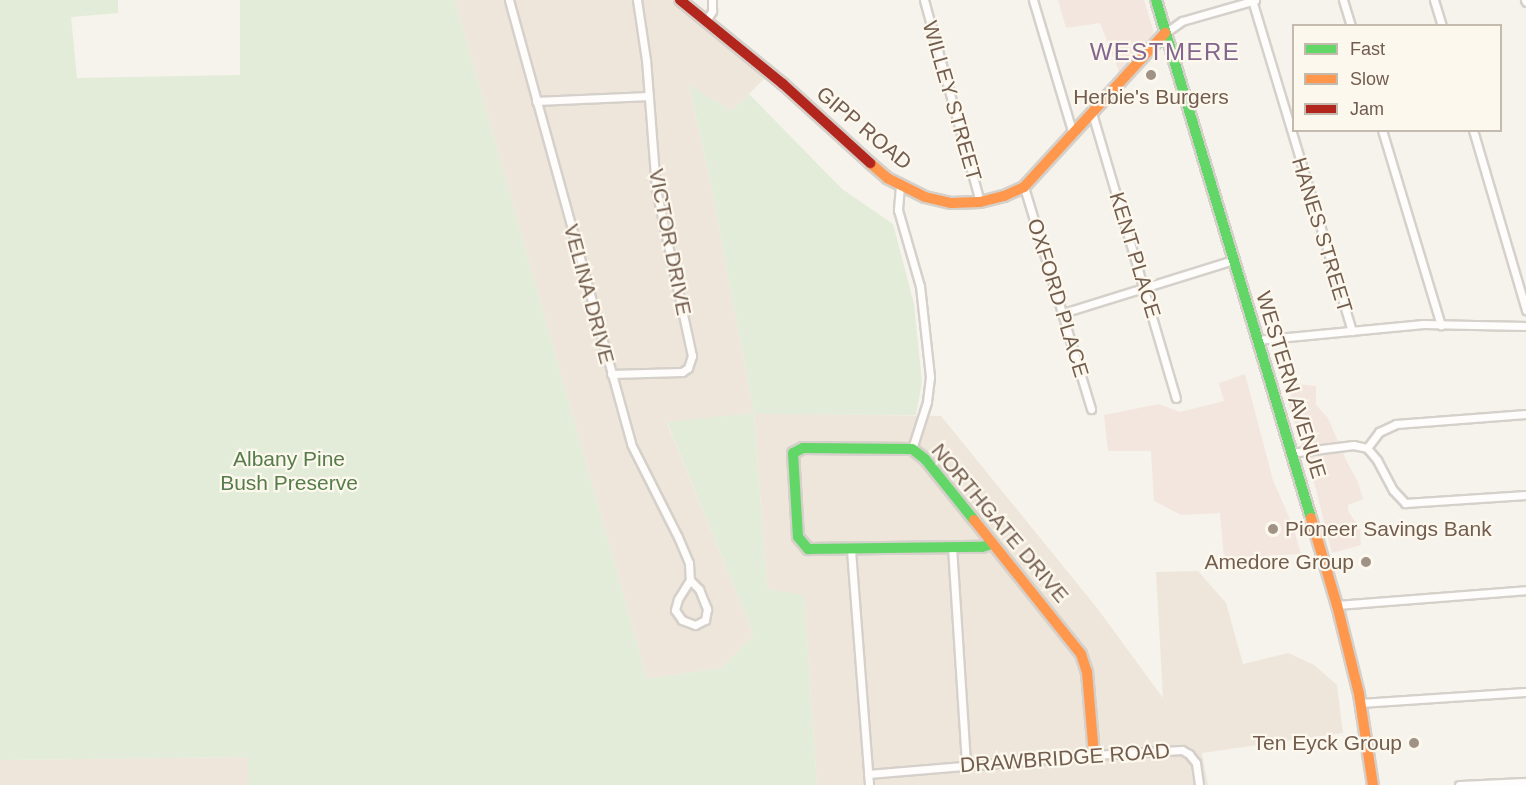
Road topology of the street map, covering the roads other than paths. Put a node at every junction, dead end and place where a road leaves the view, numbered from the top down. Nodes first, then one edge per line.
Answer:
1 (509, 0) edge
2 (637, 0) edge
3 (680, 0) edge
4 (712, 0) edge
5 (924, 0) edge
6 (1033, 0) edge
7 (1156, 0) edge
8 (1254, 0) edge
9 (1343, 0) edge
10 (1434, 0) edge
11 (706, 21) junction
12 (1350, 24) edge
13 (1441, 24) edge
14 (1165, 33) junction
15 (649, 96) junction
16 (537, 101) junction
17 (1092, 113) junction
18 (1292, 128) edge
19 (1293, 132) edge
20 (1383, 132) edge
21 (1474, 132) edge
22 (1073, 134) junction
23 (900, 186) junction
24 (1024, 186) junction
25 (980, 202) junction
26 (1233, 260) junction
27 (1146, 288) junction
28 (1526, 309) edge
29 (1063, 313) junction
30 (1441, 325) junction
31 (1526, 326) edge
32 (1352, 331) junction
33 (1257, 340) junction
34 (611, 374) junction
35 (1176, 398) dead end
36 (1091, 409) dead end
37 (1526, 414) edge
38 (1367, 448) junction
39 (912, 449) junction
40 (1290, 453) junction
41 (1526, 495) edge
42 (992, 544) junction
43 (952, 547) junction
44 (851, 550) junction
45 (690, 580) junction
46 (1526, 590) edge
47 (1337, 605) junction
48 (1526, 692) edge
49 (1360, 703) junction
50 (1094, 755) junction
51 (966, 765) junction
52 (868, 774) junction
53 (1526, 782) edge
54 (869, 785) edge
55 (1199, 785) edge
56 (1373, 785) edge
57 (1459, 785) edge

1 - 16 street, VELINA DRIVE
2 - 15 street, VICTOR DRIVE
3 - 11 street, GIPP ROAD
4 - 11 street
5 - 25 street, WILLEY STREET
6 - 22 street
7 - 14 street, WESTERN AVENUE
8 - 14 street
8 - 18 street, HANES STREET
9 - 12 street
10 - 13 street
11 - 23 street, GIPP ROAD
14 - 17 street, GIPP ROAD
14 - 26 street, WESTERN AVENUE
15 - 16 street
15 - 34 street, VICTOR DRIVE
16 - 34 street, VELINA DRIVE
17 - 22 street, GIPP ROAD
17 - 27 street, KENT PLACE
19 - 32 street, HANES STREET
20 - 30 street
21 - 28 street
22 - 24 street, GIPP ROAD
23 - 25 street, GIPP ROAD
23 - 39 street
24 - 25 street, GIPP ROAD
24 - 29 street, OXFORD PLACE
26 - 27 street
26 - 33 street, WESTERN AVENUE
27 - 29 street
27 - 35 street, KENT PLACE
29 - 36 street, OXFORD PLACE
30 - 31 street
30 - 32 street
32 - 33 street
33 - 40 street, WESTERN AVENUE
34 - 45 street, VELINA DRIVE
37 - 38 street
38 - 40 street
38 - 41 street
39 - 42 street, NORTHGATE DRIVE
39 - 44 street, NORTHGATE DRIVE
40 - 47 street, WESTERN AVENUE
42 - 43 street
42 - 50 street, NORTHGATE DRIVE
43 - 44 street
43 - 51 street
44 - 52 street
45 - 45 street, VELINA DRIVE
46 - 47 street
47 - 49 street, WESTERN AVENUE
48 - 49 street
49 - 56 street, WESTERN AVENUE
50 - 51 street, DRAWBRIDGE ROAD
50 - 55 street, DRAWBRIDGE ROAD
51 - 52 street, DRAWBRIDGE ROAD
52 - 54 street
53 - 57 street

